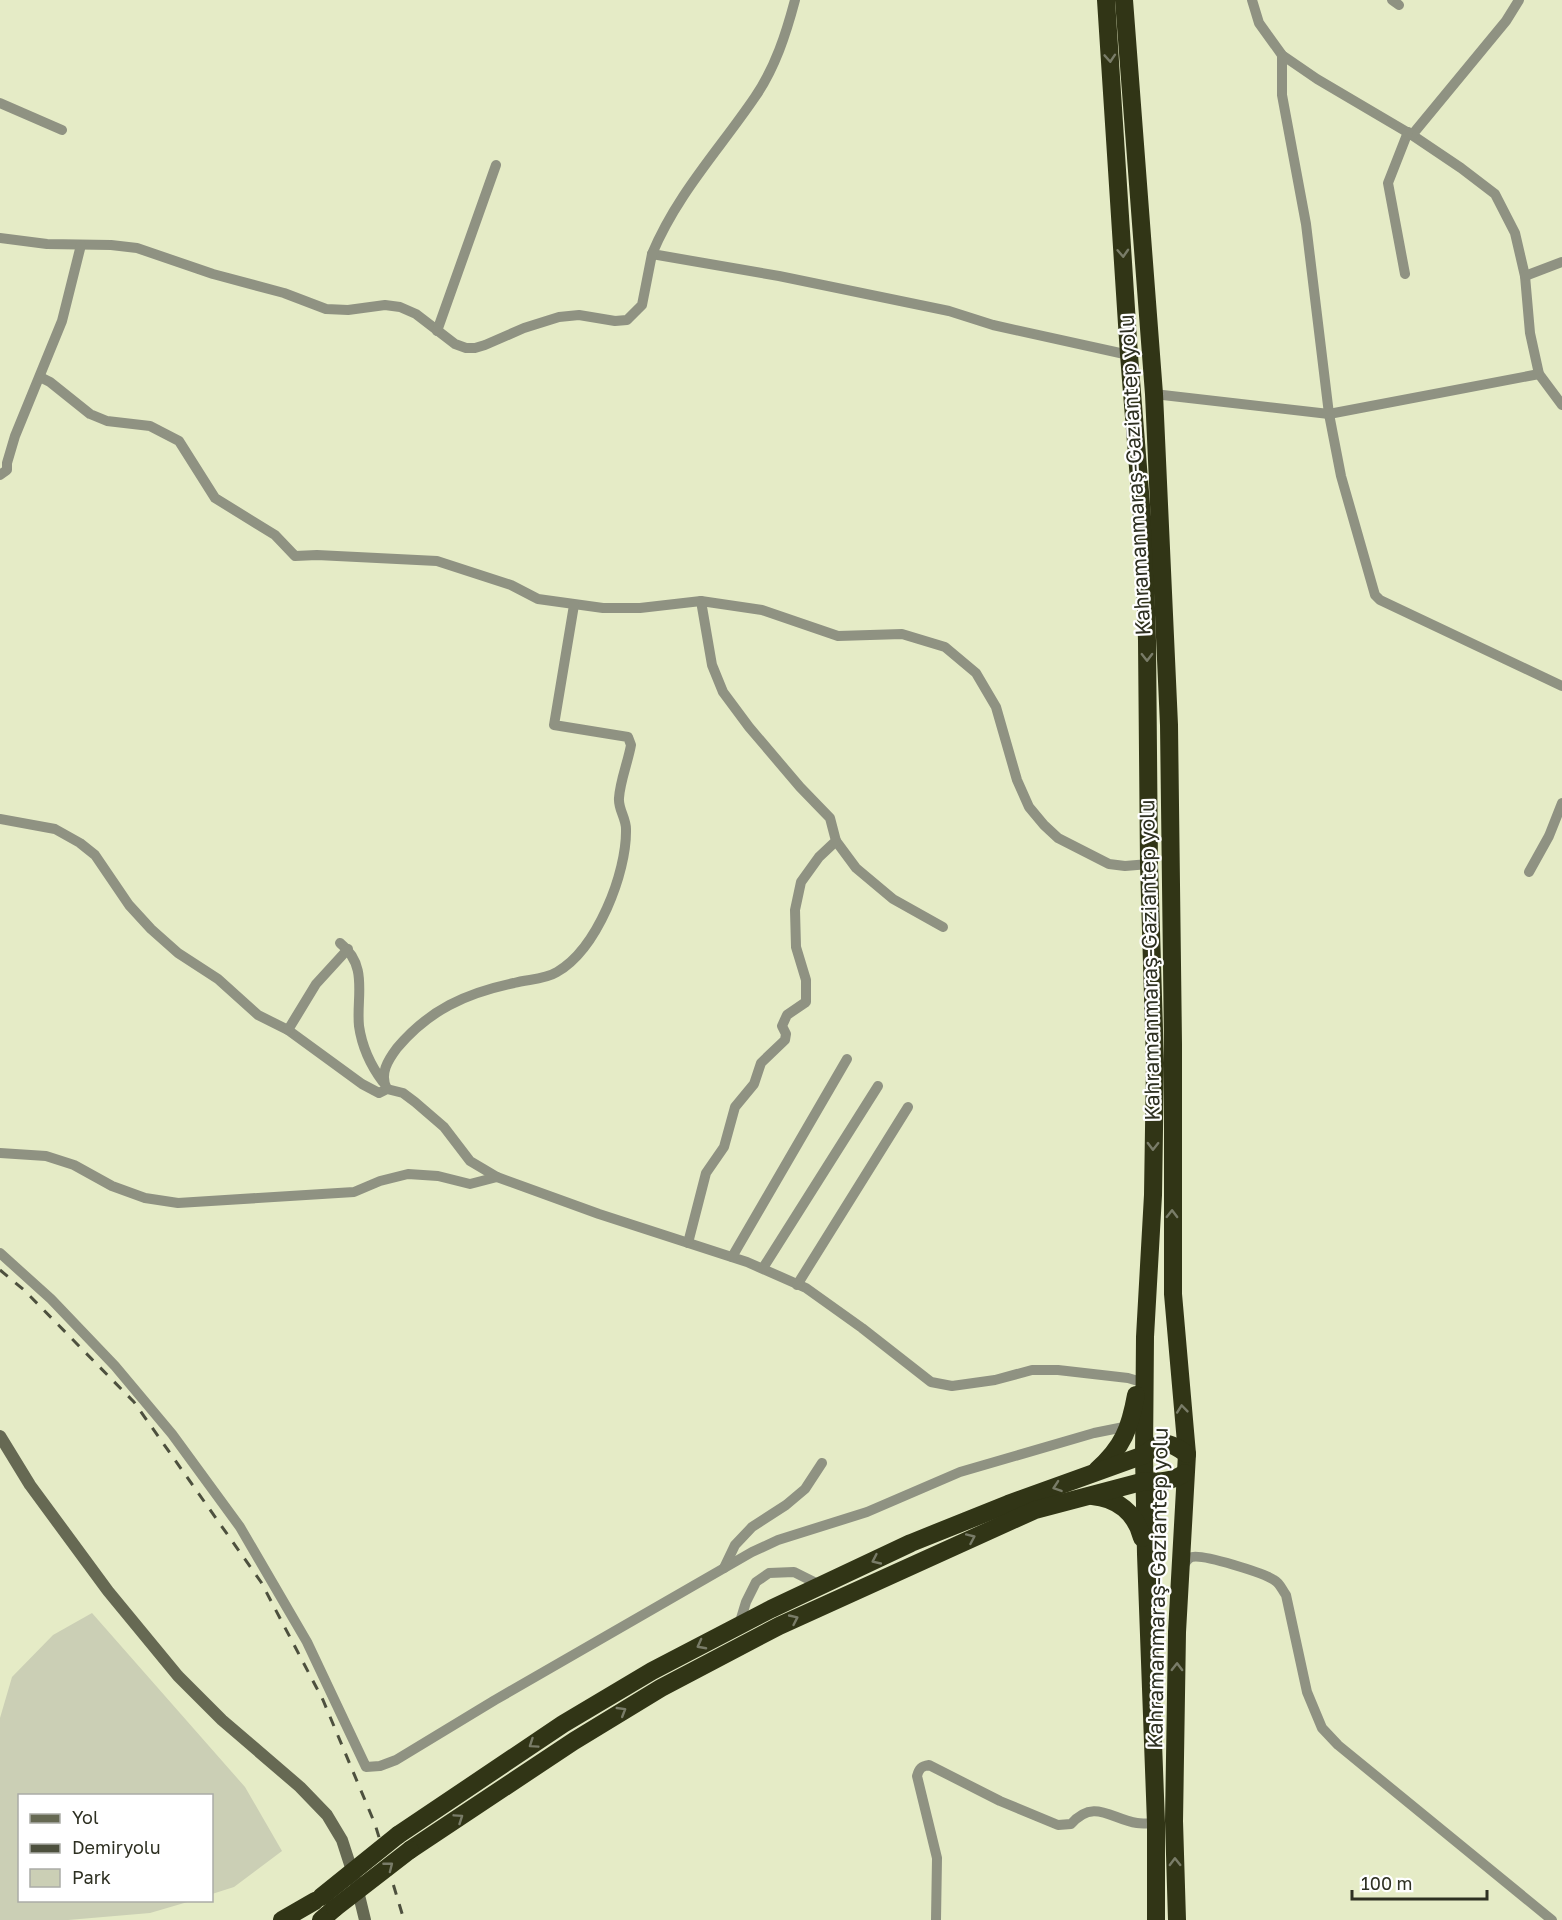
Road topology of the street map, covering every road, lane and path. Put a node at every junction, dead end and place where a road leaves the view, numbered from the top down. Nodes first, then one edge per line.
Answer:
1 (795, 0) edge
2 (1106, 0) edge
3 (1124, 0) edge
4 (1252, 0) edge
5 (1519, 0) edge
6 (1282, 55) junction
7 (0, 103) edge
8 (62, 130) dead end
9 (1410, 134) junction
10 (496, 165) dead end
11 (0, 238) edge
12 (81, 245) junction
13 (652, 254) junction
14 (1562, 262) edge
15 (1405, 274) dead end
16 (1525, 276) junction
17 (437, 331) junction
18 (1129, 355) junction
19 (1539, 374) junction
20 (40, 377) junction
21 (1154, 394) junction
22 (1562, 405) edge
23 (1329, 414) junction
24 (0, 475) edge
25 (701, 602) junction
26 (574, 605) junction
27 (1562, 686) edge
28 (1562, 803) edge
29 (0, 819) edge
30 (836, 842) junction
31 (1149, 864) junction
32 (1529, 872) dead end
33 (944, 927) dead end
34 (288, 1030) junction
35 (847, 1059) dead end
36 (385, 1085) junction
37 (878, 1086) dead end
38 (908, 1107) dead end
39 (0, 1153) edge
40 (497, 1177) junction
41 (687, 1243) junction
42 (0, 1253) edge
43 (732, 1257) junction
44 (763, 1268) junction
45 (797, 1285) junction
46 (1145, 1337) junction
47 (1138, 1381) junction
48 (1130, 1426) junction
49 (0, 1436) edge
50 (1187, 1454) junction
51 (1144, 1455) junction
52 (822, 1463) dead end
53 (1185, 1473) junction
54 (1092, 1474) junction
55 (1145, 1481) junction
56 (1084, 1495) junction
57 (1183, 1527) junction
58 (1146, 1554) junction
59 (1203, 1557) junction
60 (724, 1568) junction
61 (1180, 1572) junction
62 (820, 1586) junction
63 (739, 1626) junction
64 (1156, 1823) junction
65 (324, 1902) junction
66 (282, 1920) edge
67 (293, 1920) edge
68 (321, 1920) edge
69 (365, 1920) edge
70 (936, 1920) edge
71 (1156, 1920) edge
72 (1177, 1920) edge
73 (1552, 1920) edge

1 - 13 street
2 -> 18 highway, Kahramanmaraş-Gaziantep yolu
3 - 21 highway, Kahramanmaraş-Gaziantep yolu
4 - 6 street
5 - 9 street
6 - 9 street
6 - 23 street
7 - 8 street
9 - 15 street
9 - 16 street
10 - 17 street
11 - 12 street
12 - 17 street
12 - 20 street
13 - 17 street
13 - 18 street
14 - 16 street
16 - 19 street
18 -> 31 highway, Kahramanmaraş-Gaziantep yolu
19 - 22 street
19 - 23 street
20 - 24 street
20 - 26 street
21 - 23 street
50 -> 21 highway, Kahramanmaraş-Gaziantep yolu
23 - 27 street
25 - 26 street
25 - 30 street
25 - 31 street
26 - 36 street
28 - 32 street
29 - 34 street
30 - 33 street
30 - 41 street
31 -> 46 highway, Kahramanmaraş-Gaziantep yolu
34 - 36 street
34 - 36 street
35 - 43 street
36 - 40 street
37 - 44 street
38 - 45 street
39 - 40 street
40 - 41 street
41 - 43 street
42 - 60 street
43 - 44 street
44 - 45 street
45 - 47 street
46 - 47 highway
46 - 51 highway, Kahramanmaraş-Gaziantep yolu
47 - 48 highway
48 - 54 highway
48 - 60 street
49 - 69 street
50 - 51 highway
50 - 53 highway, Kahramanmaraş-Gaziantep yolu
51 - 54 highway
51 - 55 highway, Kahramanmaraş-Gaziantep yolu
52 - 60 street
53 - 55 highway
53 - 57 highway, Kahramanmaraş-Gaziantep yolu
54 -> 62 highway
55 - 56 highway
55 - 58 highway, Kahramanmaraş-Gaziantep yolu
56 - 58 highway
65 -> 56 highway, bridge
57 - 59 street
57 - 61 highway, Kahramanmaraş-Gaziantep yolu
58 - 64 highway, Kahramanmaraş-Gaziantep yolu
59 - 61 street
59 - 73 street
72 -> 61 highway, Kahramanmaraş-Gaziantep yolu
62 - 63 highway
62 - 63 street
63 -> 65 highway, bridge
64 - 70 street
64 - 71 highway, Kahramanmaraş-Gaziantep yolu
65 - 66 highway
65 - 67 highway
65 - 68 highway

